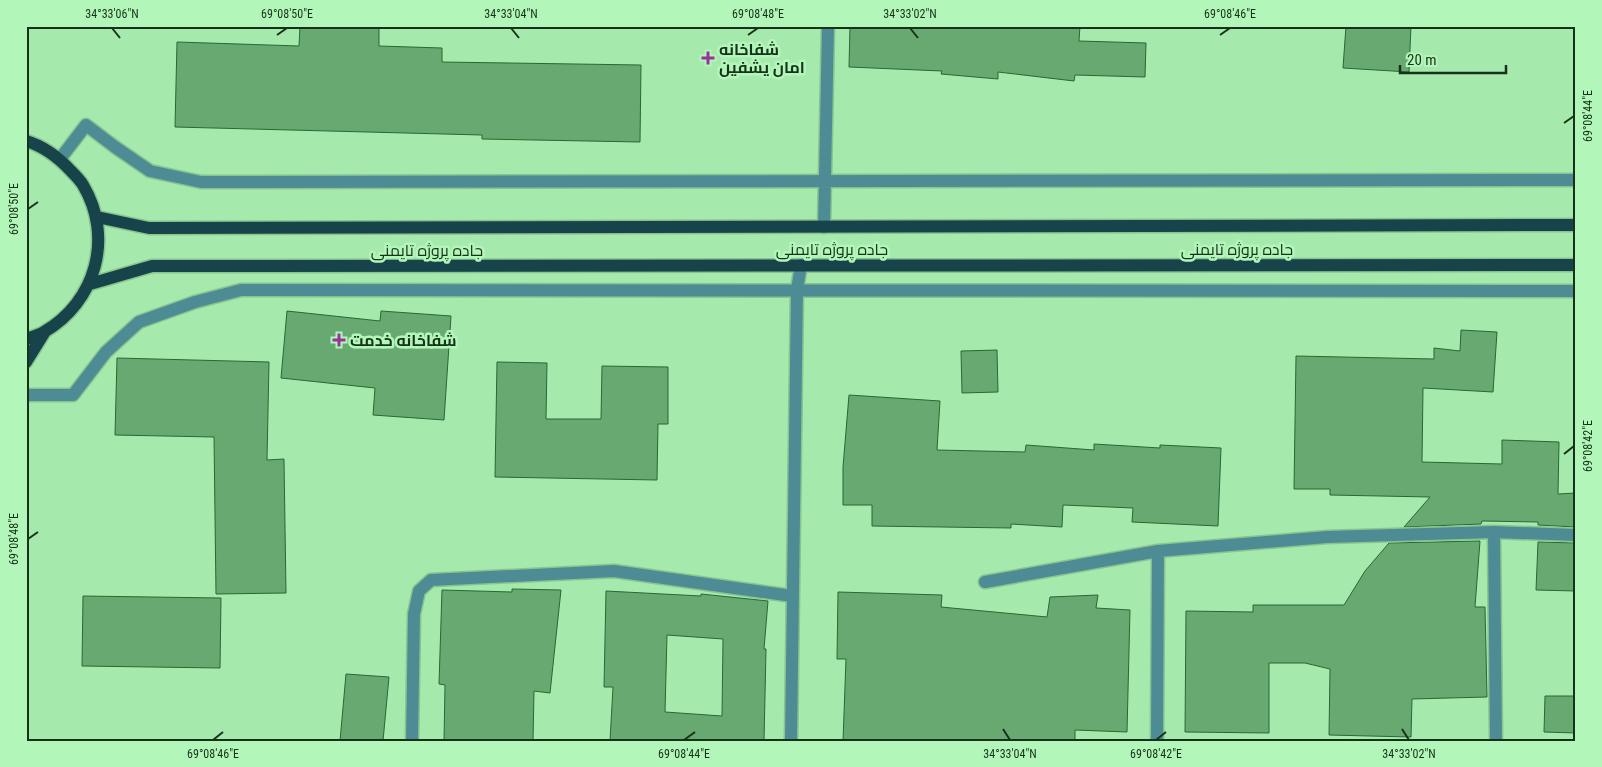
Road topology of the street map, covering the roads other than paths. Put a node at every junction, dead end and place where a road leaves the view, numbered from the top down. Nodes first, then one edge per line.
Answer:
1 (828, 26) edge
2 (27, 139) edge
3 (60, 159) junction
4 (1576, 180) edge
5 (825, 181) junction
6 (97, 217) junction
7 (1576, 225) edge
8 (824, 227) junction
9 (1576, 265) edge
10 (801, 266) junction
11 (90, 284) junction
12 (797, 290) junction
13 (1576, 291) edge
14 (44, 333) junction
15 (26, 338) edge
16 (26, 362) edge
17 (26, 395) edge
18 (1494, 532) junction
19 (1576, 535) edge
20 (1158, 551) junction
21 (984, 582) dead end
22 (792, 596) junction
23 (412, 741) edge
24 (792, 741) edge
25 (1157, 741) edge
26 (1496, 741) edge

1 - 5 street
2 - 3 main road
3 - 5 street
3 - 6 main road
4 - 5 street
5 - 8 street
6 - 8 main road, جاده پروژه تایمنی
6 - 11 main road
7 - 8 main road, جاده پروژه تایمنی
9 - 10 main road, جاده پروژه تایمنی
10 - 11 main road, جاده پروژه تایمنی
10 - 12 street
11 - 14 main road
12 - 13 street
12 - 17 street
12 - 22 street
14 - 15 main road
14 - 16 main road
18 - 19 street
18 - 20 street
18 - 26 street
20 - 21 street
20 - 25 street
22 - 23 street
22 - 24 street

